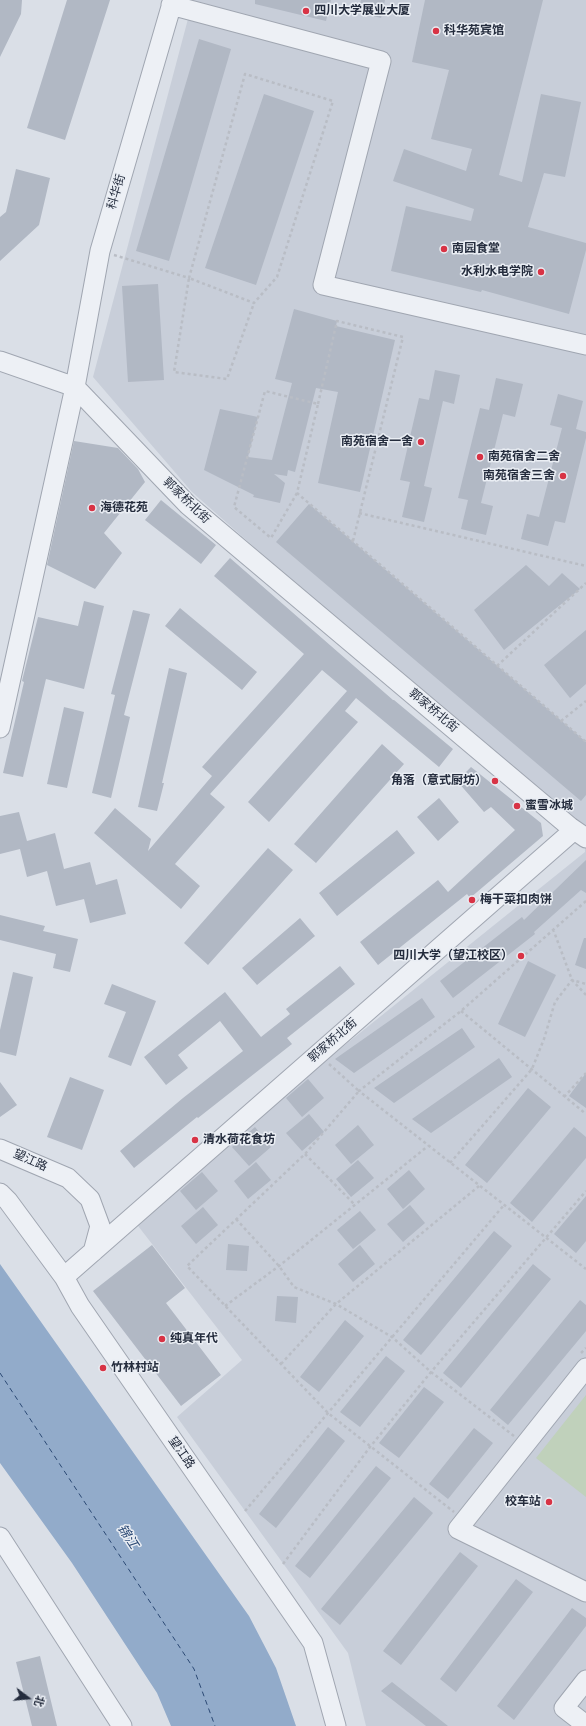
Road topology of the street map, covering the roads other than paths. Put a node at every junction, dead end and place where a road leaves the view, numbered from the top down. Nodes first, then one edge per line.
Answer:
1 (172, 3) edge
2 (586, 346) edge
3 (0, 361) edge
4 (75, 387) junction
5 (0, 728) edge
6 (583, 835) edge
7 (0, 1149) edge
8 (0, 1193) edge
9 (93, 1252) junction
10 (64, 1278) junction
11 (586, 1368) edge
12 (0, 1537) edge
13 (586, 1592) edge
14 (586, 1680) edge
15 (586, 1725) edge
16 (122, 1726) edge
17 (336, 1726) edge

1 - 2 street
1 - 4 street, 科华街
3 - 4 street
4 - 5 street
4 - 6 street, 郭家桥北街
6 - 9 street, 郭家桥北街
7 - 9 street, 望江路
8 - 10 street, 望江路
9 - 10 street, 郭家桥北街
10 - 17 street, 望江路
11 - 13 street
12 - 16 street
14 - 15 street

